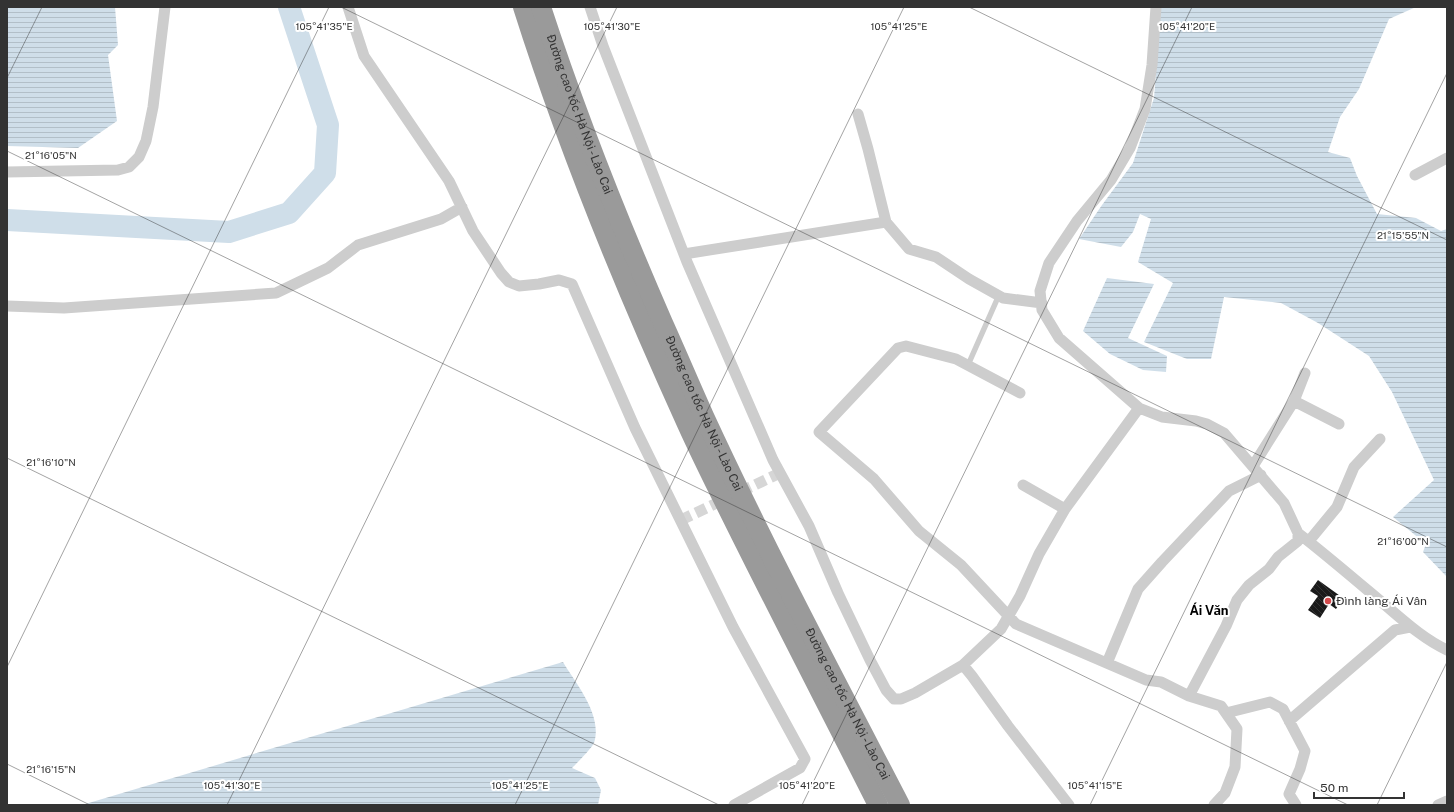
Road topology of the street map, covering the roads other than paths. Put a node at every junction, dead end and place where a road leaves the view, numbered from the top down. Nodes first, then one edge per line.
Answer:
1 (165, 7) edge
2 (348, 7) edge
3 (523, 7) edge
4 (541, 7) edge
5 (590, 7) edge
6 (1156, 7) edge
7 (858, 114) dead end
8 (1447, 158) edge
9 (7, 172) edge
10 (1415, 175) dead end
11 (462, 207) junction
12 (886, 222) junction
13 (684, 254) junction
14 (999, 295) junction
15 (1042, 303) junction
16 (7, 306) edge
17 (968, 365) junction
18 (1305, 373) dead end
19 (1020, 393) dead end
20 (1294, 401) junction
21 (1138, 408) junction
22 (1339, 424) dead end
23 (1380, 439) dead end
24 (1257, 470) junction
25 (1023, 484) dead end
26 (1065, 509) junction
27 (1298, 533) junction
28 (1309, 542) junction
29 (1008, 616) junction
30 (1410, 627) junction
31 (1447, 650) edge
32 (1107, 663) junction
33 (962, 665) junction
34 (1189, 696) junction
35 (1226, 713) junction
36 (1289, 721) junction
37 (1447, 801) edge
38 (734, 805) edge
39 (878, 805) edge
40 (900, 805) edge
41 (1069, 805) edge
42 (1214, 805) edge
43 (1296, 805) edge
44 (1438, 805) edge

1 - 9 street
2 - 11 street
3 - 39 highway, Đường cao tốc Hà Nội - Lào Cai
4 - 40 highway, Đường cao tốc Hà Nội - Lào Cai
5 - 13 street
6 - 15 street
7 - 12 street
8 - 10 street
11 - 16 street
11 - 38 street
12 - 13 street
12 - 14 street
13 - 33 street
14 - 15 street
14 - 17 lane
15 - 21 street
17 - 19 street
17 - 29 street
18 - 20 street
20 - 22 street
20 - 24 street
21 - 24 street
21 - 26 street
23 - 28 street
24 - 27 street
24 - 32 street
25 - 26 street
26 - 29 street
27 - 28 street
27 - 34 street
28 - 30 street
29 - 32 street
29 - 33 street
30 - 31 street
30 - 36 street
32 - 34 street
33 - 41 street
34 - 35 street
35 - 36 street
35 - 42 street
36 - 43 street
37 - 44 street

